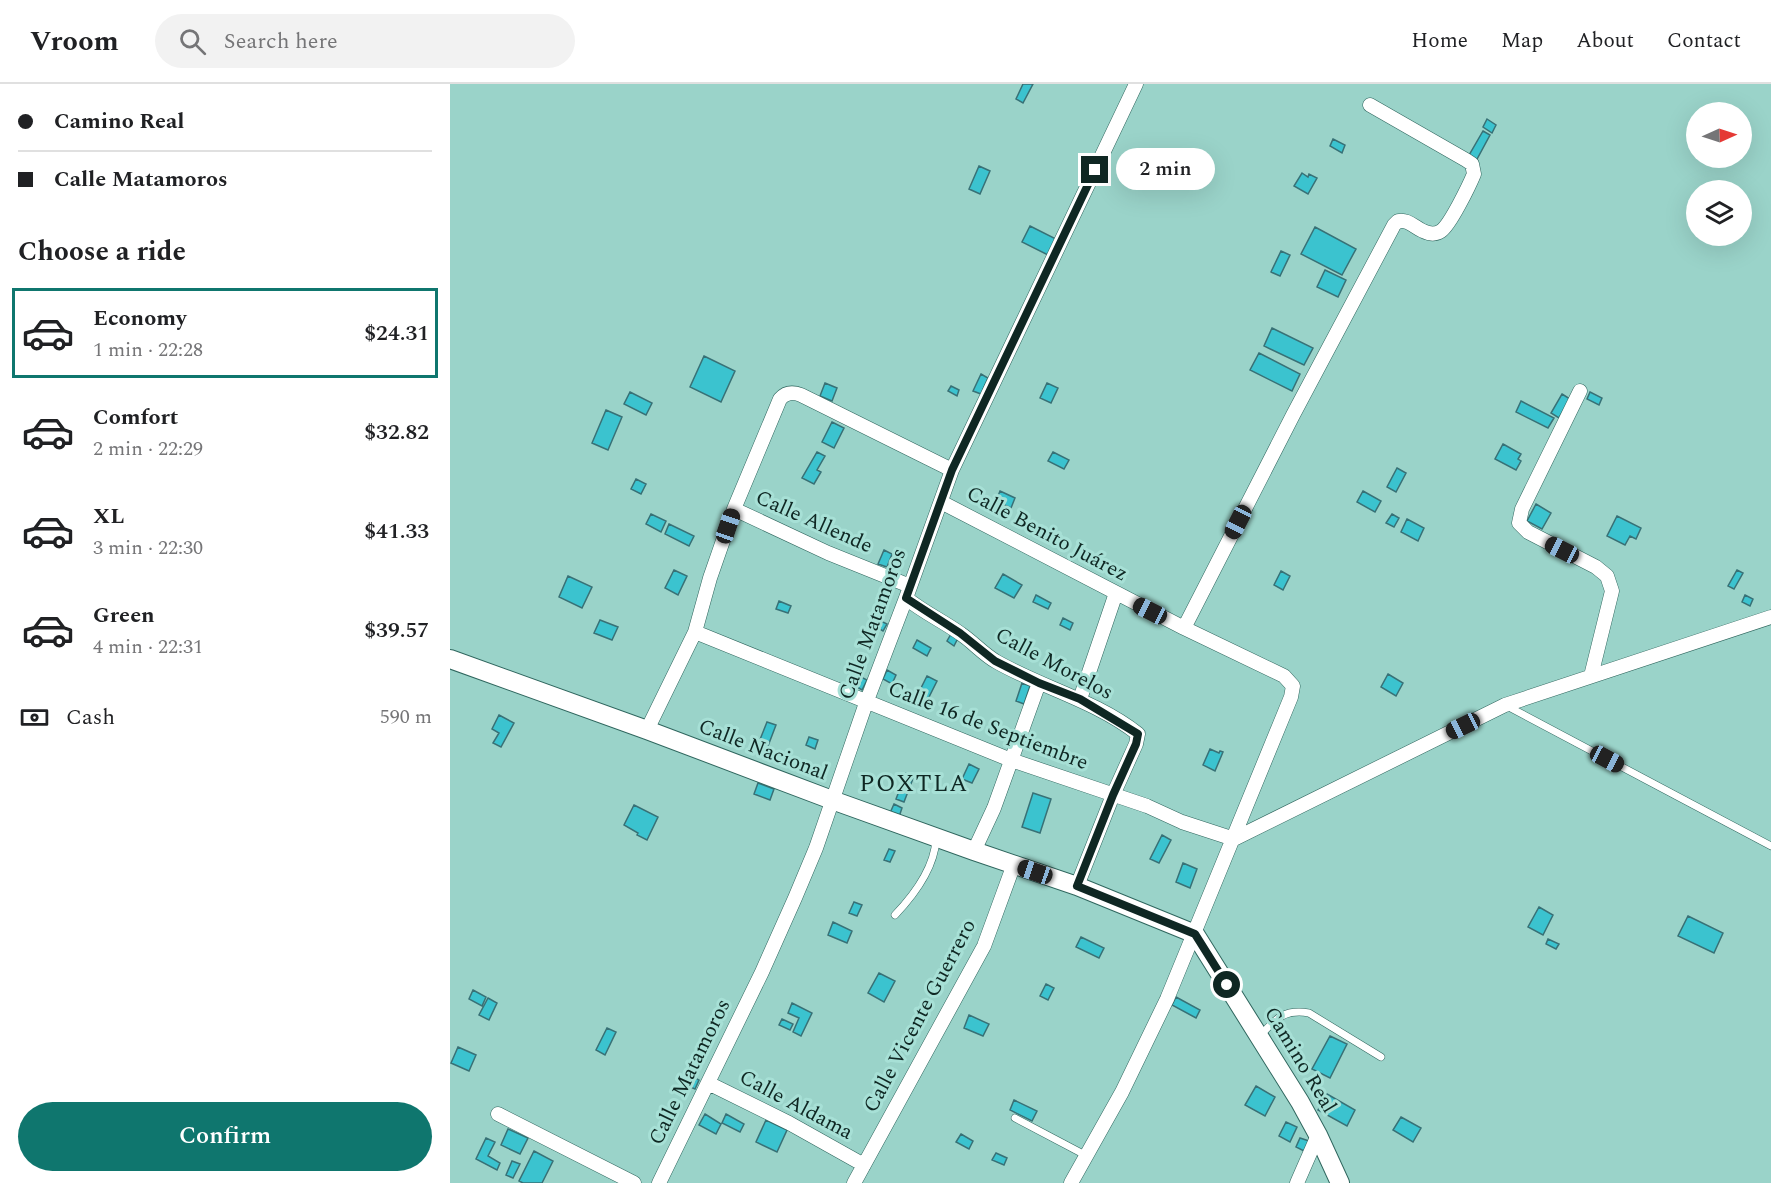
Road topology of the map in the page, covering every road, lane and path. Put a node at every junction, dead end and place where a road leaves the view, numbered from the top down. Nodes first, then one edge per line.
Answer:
1 (1136, 84) edge
2 (1370, 105) dead end
3 (1580, 391) dead end
4 (952, 470) junction
5 (941, 502) junction
6 (734, 509) junction
7 (908, 592) junction
8 (1116, 593) junction
9 (1771, 617) edge
10 (1184, 628) junction
11 (695, 632) junction
12 (450, 659) edge
13 (1591, 676) junction
14 (1039, 683) junction
15 (1080, 699) junction
16 (866, 703) junction
17 (1505, 705) junction
18 (647, 730) junction
19 (1011, 760) junction
20 (1113, 795) junction
21 (832, 800) junction
22 (936, 838) junction
23 (1234, 839) junction
24 (1771, 846) edge
25 (974, 851) junction
26 (1014, 864) junction
27 (1077, 886) junction
28 (895, 915) dead end
29 (1195, 934) junction
30 (1260, 1036) junction
31 (1381, 1057) dead end
32 (708, 1083) junction
33 (498, 1114) dead end
34 (1015, 1119) dead end
35 (1318, 1135) junction
36 (1086, 1156) junction
37 (864, 1165) junction
38 (634, 1183) edge
39 (659, 1183) edge
40 (854, 1183) edge
41 (1071, 1183) edge
42 (1297, 1183) edge
43 (1340, 1183) edge

1 - 4 street, Calle Matamoros
2 - 10 street
3 - 13 street
4 - 5 street, Calle Matamoros
4 - 6 street, Calle Benito Juárez
5 - 7 street, Calle Matamoros
5 - 8 street, Calle Benito Juárez
6 - 7 street, Calle Allende
6 - 11 street
7 - 14 street, Calle Morelos
7 - 16 street, Calle Matamoros
8 - 10 street, Calle Benito Juárez
8 - 15 street
9 - 13 street
10 - 23 street, Calle Benito Juárez
11 - 16 street, Calle 16 de Septiembre
11 - 18 street
12 - 18 street, Calle Nacional
13 - 17 street
14 - 15 street, Calle Morelos
14 - 19 street
15 - 20 street, Calle Morelos
16 - 19 street, Calle 16 de Septiembre
16 - 21 street, Calle Matamoros
17 - 23 street
17 - 24 lane
18 - 21 street, Calle Nacional
19 - 20 street, Calle 16 de Septiembre
19 - 25 street
20 - 23 street, Calle 16 de Septiembre
20 - 27 street, Calle Morelos
21 - 22 street, Calle Nacional
21 - 32 street, Calle Matamoros
22 - 25 street, Calle Nacional
22 - 28 lane
23 - 29 street
25 - 26 street, Calle Nacional
26 - 27 street, Calle Nacional
26 - 37 street, Calle Vicente Guerrero
27 - 29 street, Calle Nacional
29 - 30 street, Camino Real
29 - 36 street
30 - 31 lane
30 - 35 street, Camino Real
32 - 37 street, Calle Aldama
32 - 39 street, Calle Matamoros
33 - 38 street
34 - 36 lane
35 - 42 street
35 - 43 street, Camino Real
36 - 41 street
37 - 40 street, Calle Vicente Guerrero

